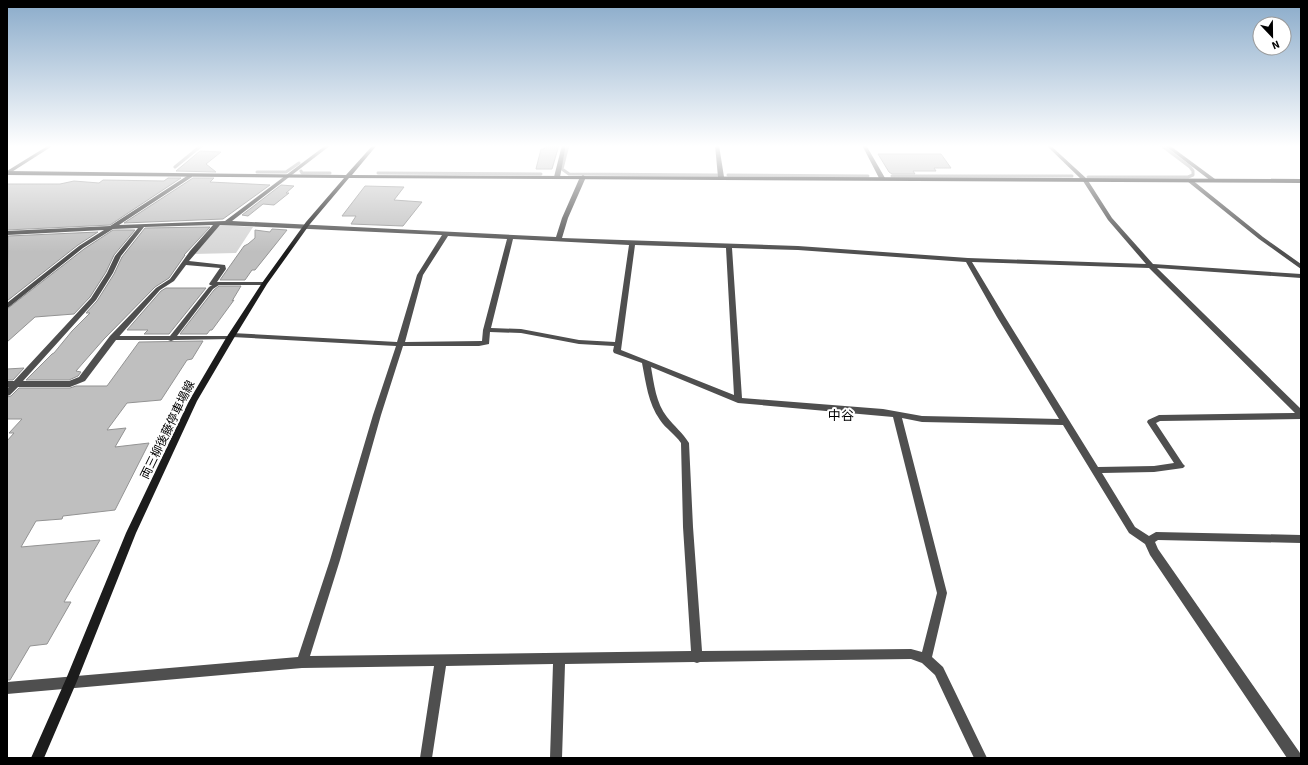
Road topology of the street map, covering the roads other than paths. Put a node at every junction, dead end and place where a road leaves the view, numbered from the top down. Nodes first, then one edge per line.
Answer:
1 (1085, 180) edge
2 (183, 181) edge
3 (282, 181) edge
4 (345, 181) edge
5 (581, 181) edge
6 (1191, 181) edge
7 (1275, 181) edge
8 (1301, 181) edge
9 (218, 223) junction
10 (226, 223) junction
11 (142, 226) junction
12 (305, 227) junction
13 (109, 228) junction
14 (7, 233) edge
15 (446, 234) junction
16 (510, 237) junction
17 (559, 240) junction
18 (632, 243) junction
19 (729, 246) junction
20 (968, 260) junction
21 (185, 263) junction
22 (1151, 266) junction
23 (1301, 267) edge
24 (1301, 276) edge
25 (217, 284) junction
26 (264, 284) junction
27 (7, 306) edge
28 (487, 330) junction
29 (231, 337) junction
30 (113, 338) junction
31 (171, 339) junction
32 (400, 344) junction
33 (618, 344) junction
34 (646, 362) junction
35 (11, 384) edge
36 (7, 393) edge
37 (738, 400) junction
38 (897, 415) junction
39 (1301, 415) edge
40 (1065, 422) junction
41 (1095, 470) junction
42 (1301, 539) edge
43 (1149, 541) junction
44 (697, 658) junction
45 (926, 659) junction
46 (441, 660) junction
47 (559, 660) junction
48 (302, 662) junction
49 (71, 681) junction
50 (7, 688) edge
51 (37, 758) edge
52 (426, 758) edge
53 (556, 758) edge
54 (981, 758) edge
55 (1295, 758) edge

1 - 22 street
2 - 13 street
3 - 10 street
4 - 12 main road, 両三柳後藤停車場線
5 - 17 street
6 - 23 street
7 - 8 main road
9 - 10 street
9 - 11 street
9 - 21 street
10 - 12 street
11 - 13 street
11 - 35 street
12 - 15 street
12 - 26 main road, 両三柳後藤停車場線
13 - 14 street
13 - 27 street
15 - 16 street
15 - 32 street
16 - 17 street
16 - 28 street
17 - 18 street
18 - 19 street
18 - 33 street
19 - 20 street
19 - 37 street
20 - 22 street
20 - 40 street
21 - 25 street
21 - 30 street
22 - 24 street
22 - 39 street
25 - 26 street
25 - 31 lane
26 - 29 main road, 両三柳後藤停車場線
28 - 32 street
28 - 33 street
29 - 31 lane
29 - 32 street
29 - 49 main road, 両三柳後藤停車場線
30 - 31 lane
30 - 35 street
32 - 48 street
33 - 34 street
34 - 37 street
34 - 44 street
35 - 36 street
37 - 38 street
38 - 40 street
38 - 45 street
39 - 41 street
40 - 41 street
41 - 43 street
42 - 43 street
43 - 55 street
44 - 45 street
44 - 47 street
45 - 54 street
46 - 47 street
46 - 48 street
46 - 52 street
47 - 53 street
48 - 49 street
49 - 50 street
49 - 51 main road, 両三柳後藤停車場線

